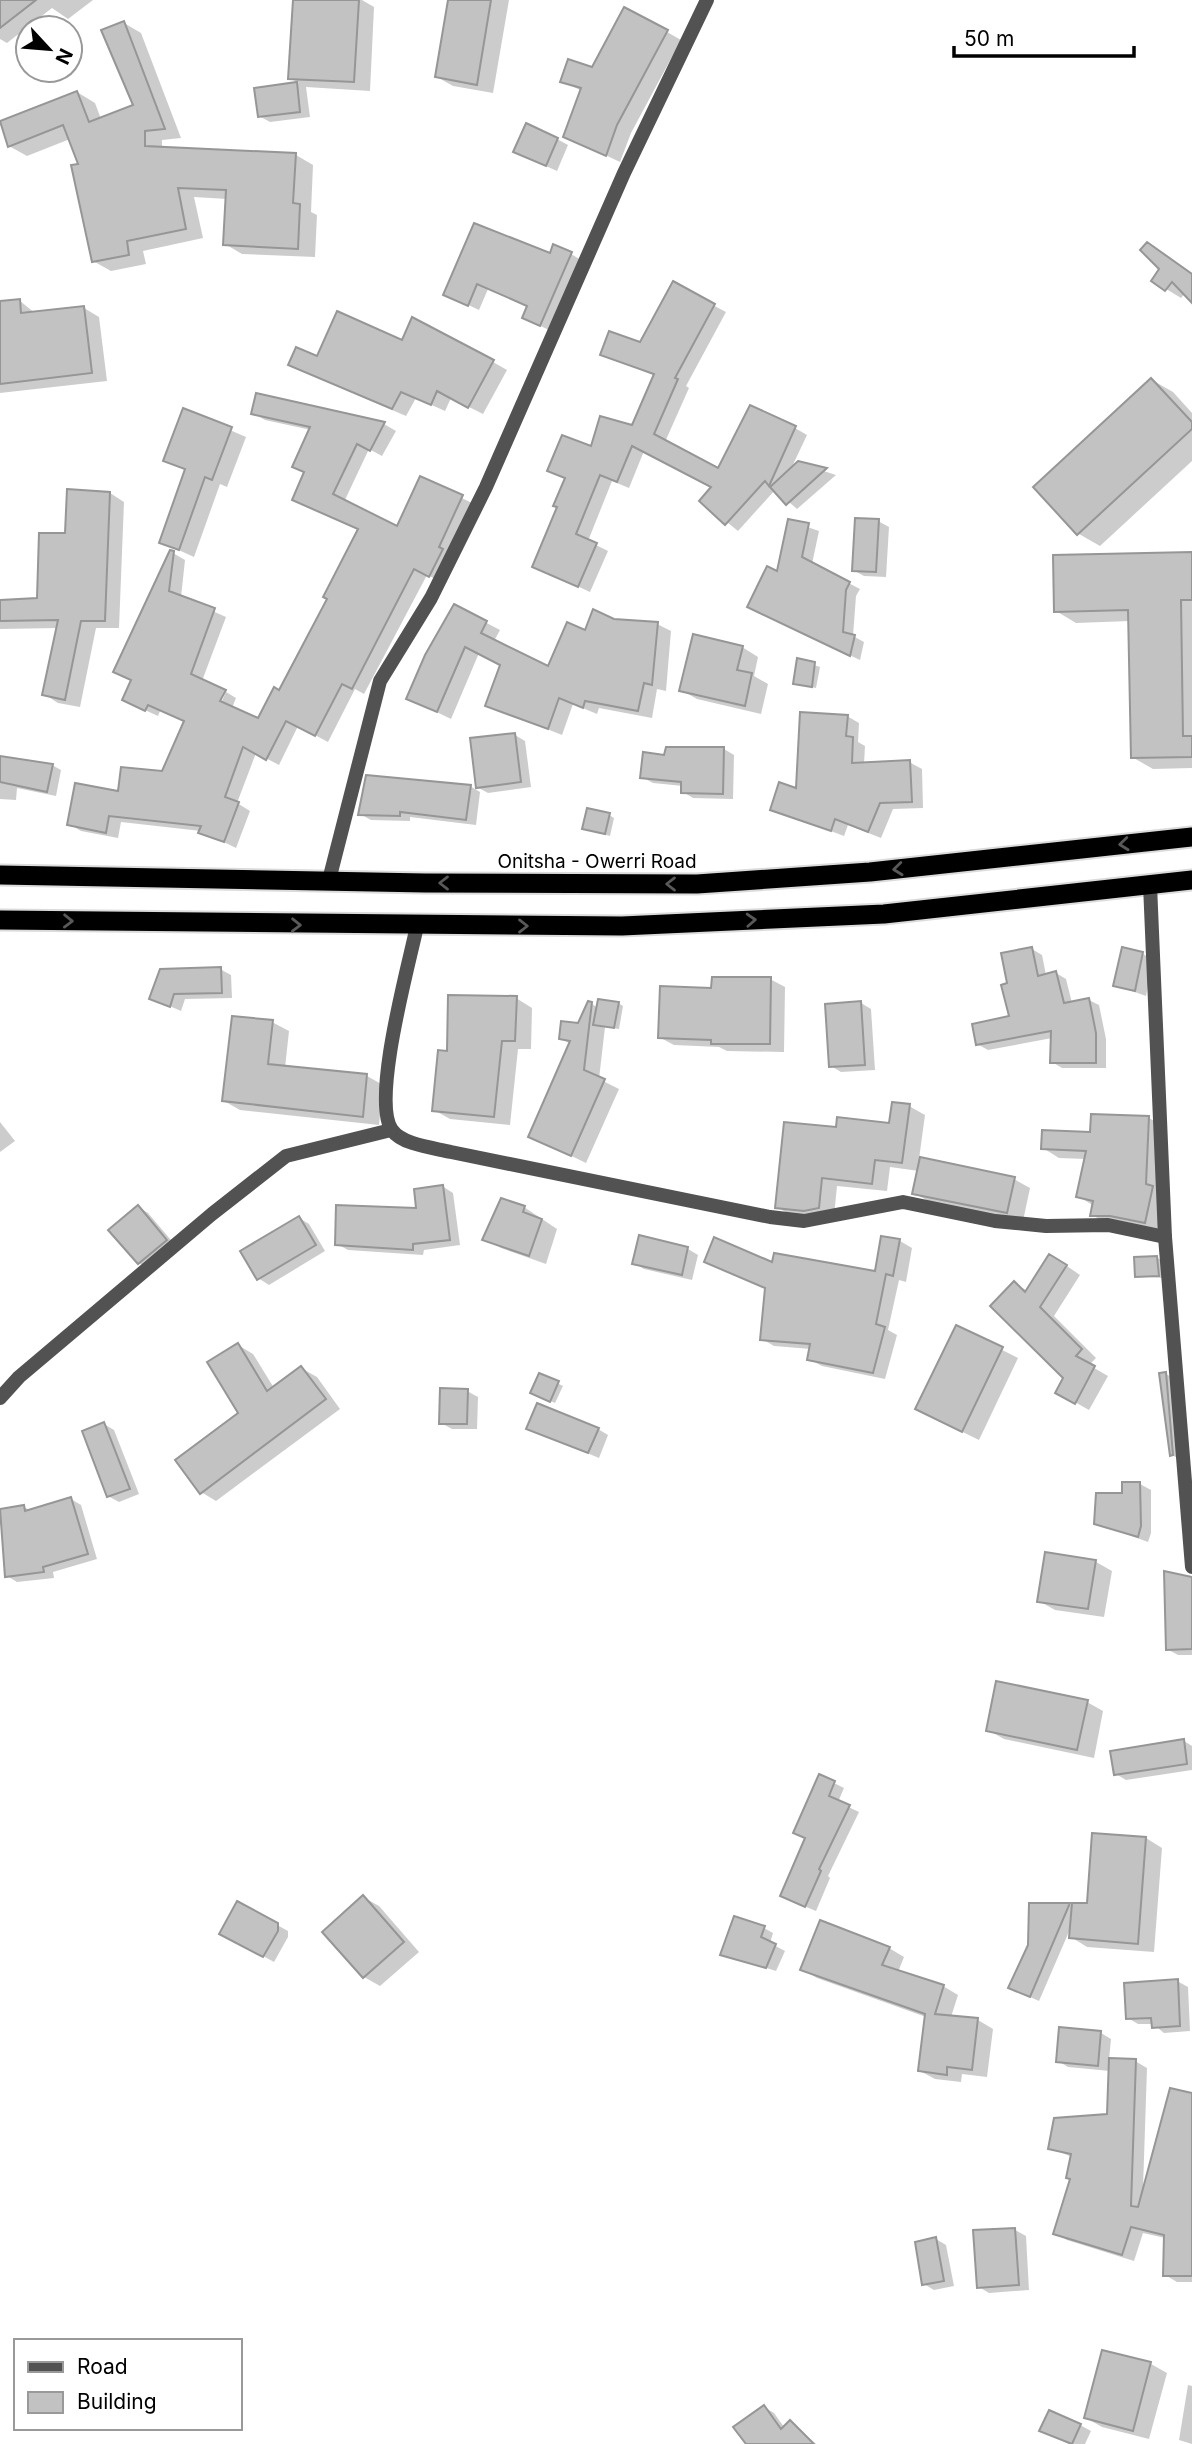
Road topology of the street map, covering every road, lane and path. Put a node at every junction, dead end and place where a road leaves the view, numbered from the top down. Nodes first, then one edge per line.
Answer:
1 (707, 0) edge
2 (1192, 837) edge
3 (0, 875) edge
4 (329, 880) junction
5 (1192, 880) edge
6 (1150, 885) junction
7 (1, 922) edge
8 (417, 926) junction
9 (391, 1130) junction
10 (1165, 1237) junction
11 (0, 1398) edge
12 (1192, 1567) edge

1 - 4 street
2 -> 4 highway, Onitsha - Owerri Road
3 - 4 highway, Onitsha - Owerri Road
5 - 6 highway
8 -> 6 highway
6 - 10 street
7 -> 8 highway
8 - 9 street
9 - 10 street
9 - 11 street
10 - 12 street

